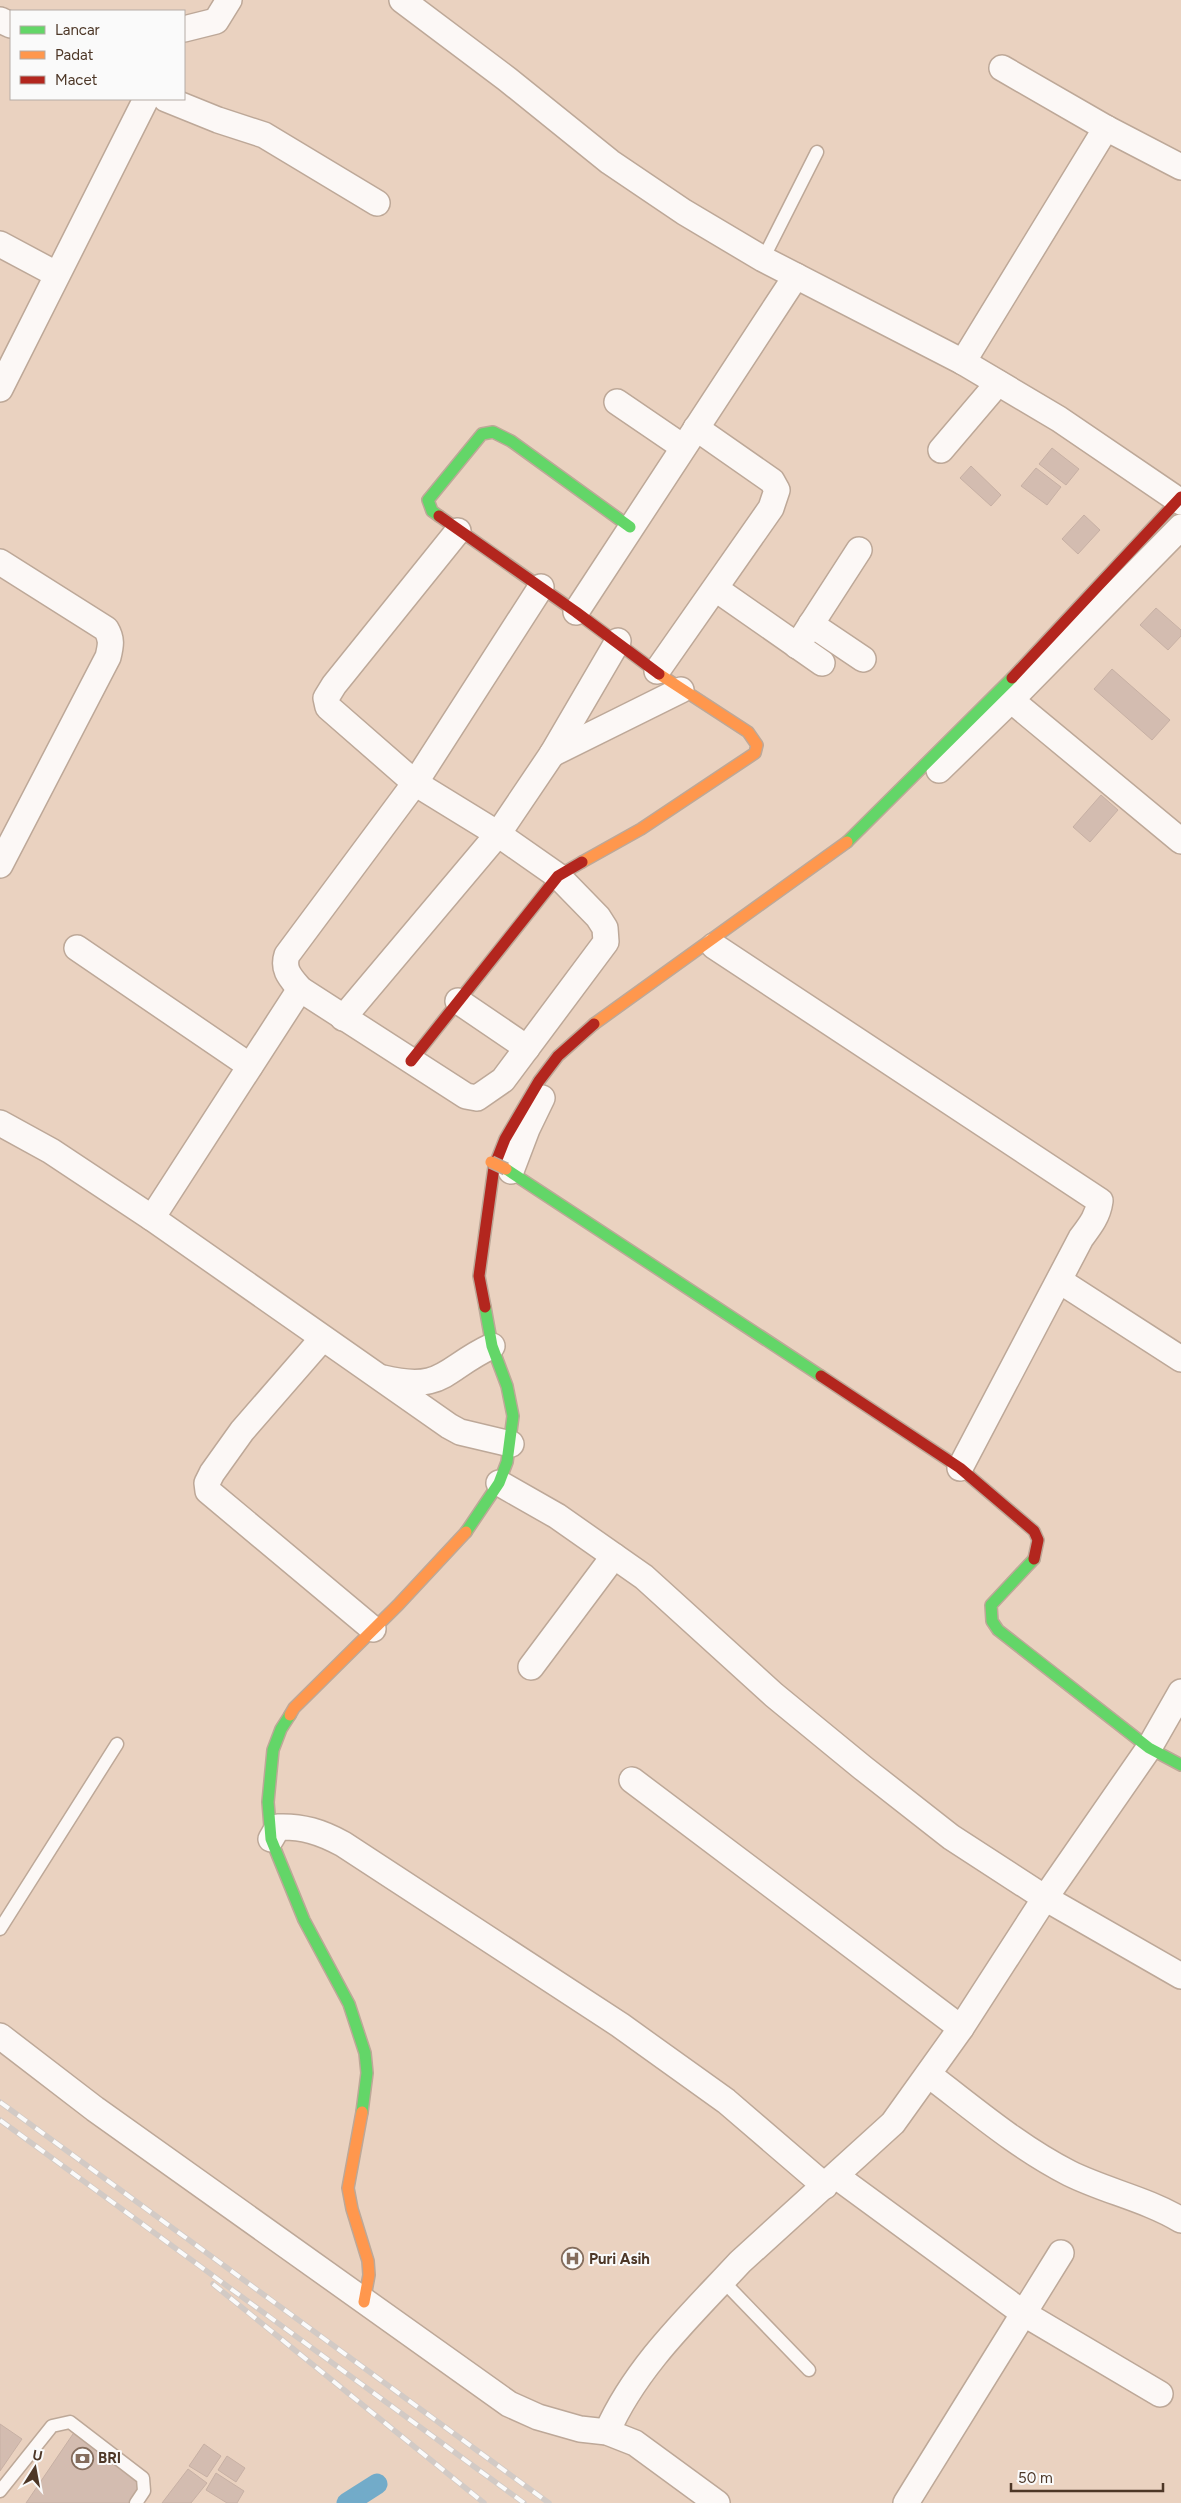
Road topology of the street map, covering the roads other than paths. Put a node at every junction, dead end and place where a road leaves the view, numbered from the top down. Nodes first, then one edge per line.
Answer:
1 (229, 0) edge
2 (402, 0) edge
3 (185, 29) edge
4 (1002, 68) dead end
5 (145, 100) edge
6 (168, 100) edge
7 (1106, 128) junction
8 (817, 152) dead end
9 (1181, 168) edge
10 (377, 203) dead end
11 (0, 244) edge
12 (763, 259) junction
13 (56, 274) junction
14 (796, 276) junction
15 (963, 362) junction
16 (998, 383) junction
17 (0, 387) edge
18 (617, 402) dead end
19 (689, 437) junction
20 (941, 450) dead end
21 (1180, 500) edge
22 (630, 527) junction
23 (1181, 527) edge
24 (458, 532) junction
25 (859, 550) dead end
26 (0, 562) edge
27 (541, 587) junction
28 (716, 589) junction
29 (576, 612) junction
30 (811, 624) junction
31 (618, 641) junction
32 (797, 646) junction
33 (863, 659) dead end
34 (822, 663) dead end
35 (657, 670) junction
36 (681, 690) junction
37 (1011, 700) junction
38 (552, 754) junction
39 (415, 783) junction
40 (498, 834) junction
41 (1181, 840) edge
42 (0, 864) edge
43 (558, 876) junction
44 (714, 946) junction
45 (77, 948) dead end
46 (300, 990) junction
47 (458, 1001) junction
48 (344, 1018) junction
49 (527, 1048) junction
50 (411, 1061) junction
51 (250, 1066) junction
52 (0, 1123) edge
53 (500, 1167) junction
54 (152, 1218) junction
55 (1060, 1281) junction
56 (322, 1339) junction
57 (492, 1346) junction
58 (1181, 1359) edge
59 (375, 1376) junction
60 (511, 1444) junction
61 (960, 1468) junction
62 (499, 1483) junction
63 (614, 1556) junction
64 (373, 1629) junction
65 (531, 1667) dead end
66 (1181, 1692) edge
67 (117, 1744) dead end
68 (1149, 1748) junction
69 (1181, 1765) edge
70 (632, 1780) dead end
71 (282, 1831) junction
72 (1045, 1898) junction
73 (0, 1929) edge
74 (1181, 1976) edge
75 (961, 2028) junction
76 (0, 2036) edge
77 (929, 2074) junction
78 (830, 2181) junction
79 (1181, 2220) edge
80 (1061, 2253) dead end
81 (723, 2280) junction
82 (364, 2302) junction
83 (1023, 2313) junction
84 (809, 2370) dead end
85 (1160, 2394) dead end
86 (607, 2432) junction
87 (0, 2491) edge
88 (136, 2503) edge
89 (717, 2503) edge
90 (906, 2503) edge

1 - 3 street
2 - 12 street
4 - 7 street
5 - 13 street
6 - 10 street
7 - 9 street
7 - 15 street
8 - 12 lane
11 - 13 street
12 - 14 street
13 - 17 street
14 - 15 street
14 - 19 street
15 - 16 street
16 - 20 street
16 - 21 street
18 - 19 street
19 - 22 street
19 - 28 street
21 - 53 street
22 - 24 street
22 - 29 street
23 - 37 street
24 - 27 street
24 - 39 street
25 - 30 street
26 - 42 street
27 - 29 street
27 - 39 street
28 - 32 street
28 - 35 street
29 - 31 street
30 - 32 street
30 - 33 street
31 - 35 street
31 - 38 street
32 - 34 street
35 - 36 street
36 - 38 street
36 - 43 street
37 - 41 street
37 - 44 street
38 - 40 street
39 - 40 street
39 - 46 street
40 - 43 street
40 - 48 street
43 - 47 street
43 - 49 street
44 - 53 street
44 - 55 street
45 - 51 street
46 - 48 street
46 - 51 street
47 - 49 street
47 - 50 street
48 - 50 street
49 - 50 street
51 - 54 street
52 - 54 street
53 - 57 street
53 - 61 street
54 - 56 street
55 - 58 street
55 - 61 street
56 - 59 street
56 - 64 street
57 - 59 street
57 - 60 street
59 - 60 street
60 - 62 street
61 - 68 street
62 - 63 street
62 - 64 street
63 - 65 street
63 - 72 street
64 - 71 street
66 - 68 street
67 - 73 lane
68 - 69 street
68 - 72 street
70 - 75 street
71 - 78 street
71 - 82 street
72 - 74 street
72 - 75 street
75 - 77 street
76 - 82 street
77 - 78 street
77 - 79 street
78 - 81 street
78 - 83 street
80 - 83 street
81 - 84 lane
81 - 86 street
82 - 86 street
83 - 85 street
83 - 90 street
86 - 89 street
87 - 88 lane

